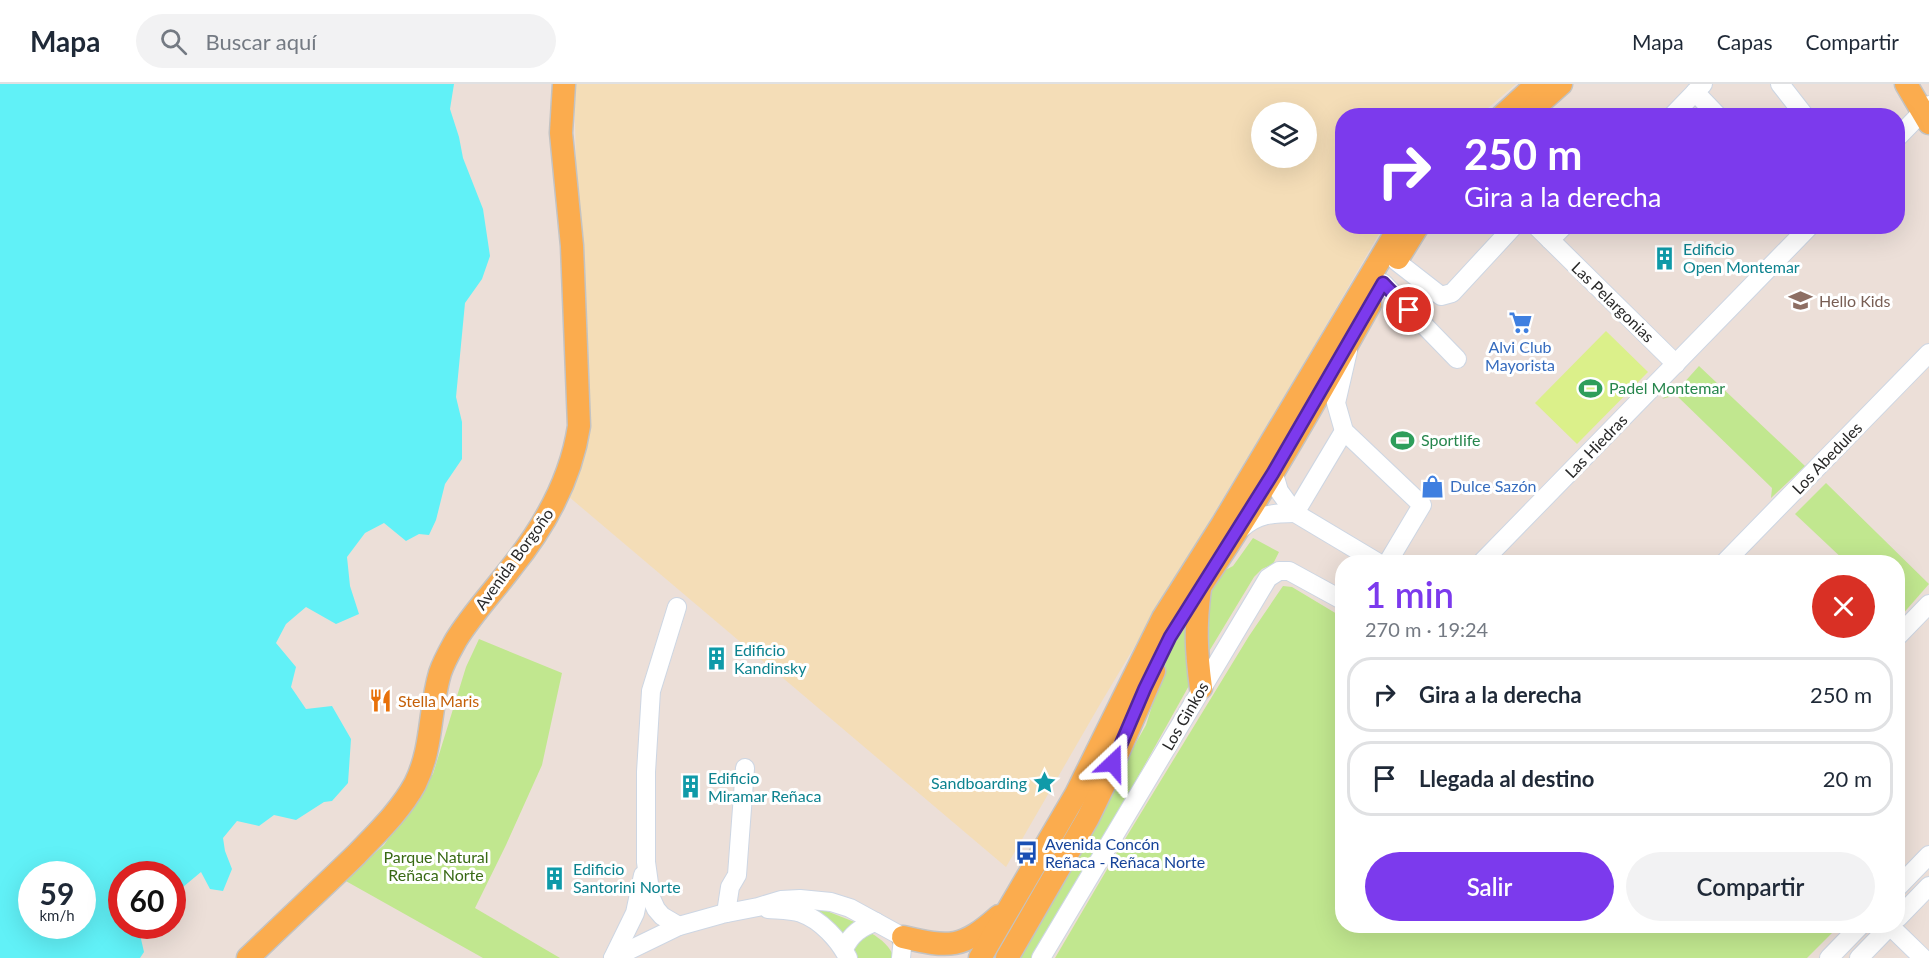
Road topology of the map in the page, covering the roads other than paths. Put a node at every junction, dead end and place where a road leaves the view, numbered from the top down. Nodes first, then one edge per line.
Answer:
1 (564, 84) edge
2 (1537, 84) edge
3 (1561, 84) edge
4 (1780, 84) edge
5 (1906, 84) edge
6 (1699, 88) edge
7 (1511, 108) edge
8 (1534, 108) edge
9 (1680, 108) edge
10 (1713, 108) edge
11 (1799, 108) edge
12 (1927, 113) edge
13 (1905, 131) edge
14 (1395, 234) edge
15 (1413, 234) edge
16 (1507, 234) edge
17 (1544, 234) edge
18 (1556, 234) edge
19 (1802, 234) edge
20 (1550, 240) junction
21 (1396, 261) junction
22 (1383, 283) junction
23 (1350, 340) junction
24 (1929, 353) edge
25 (1457, 359) dead end
26 (1676, 364) junction
27 (1344, 431) junction
28 (1267, 449) junction
29 (1273, 473) junction
30 (1295, 513) junction
31 (1237, 532) junction
32 (1365, 555) edge
33 (1392, 555) edge
34 (1489, 555) edge
35 (1732, 555) edge
36 (1200, 588) junction
37 (1335, 596) edge
38 (1929, 604) edge
39 (678, 607) dead end
40 (1905, 629) edge
41 (1201, 688) junction
42 (745, 768) dead end
43 (1929, 855) edge
44 (646, 862) junction
45 (1905, 880) edge
46 (1929, 886) edge
47 (758, 907) junction
48 (1021, 910) junction
49 (1905, 911) edge
50 (726, 913) junction
51 (876, 922) junction
52 (680, 926) junction
53 (1853, 933) edge
54 (1883, 933) edge
55 (1897, 933) edge
56 (902, 948) edge
57 (846, 953) edge
58 (248, 958) edge
59 (613, 958) edge
60 (926, 958) edge
61 (980, 958) edge
62 (1007, 958) edge
63 (1041, 958) edge
64 (1829, 958) edge
65 (1859, 958) edge
66 (1923, 958) edge

1 - 58 main road, Avenida Borgoño
2 - 7 main road
3 - 8 main road
4 - 11 street
5 - 12 main road
6 - 9 street
6 - 10 street
12 - 13 street
14 - 28 main road
15 - 21 main road
16 - 21 street
17 - 20 street, Las Pelargonias
18 - 20 street
19 - 26 street, Las Hiedras
20 - 26 street, Las Pelargonias
21 - 22 main road
22 - 23 main road
22 - 25 street
23 - 27 street
23 - 29 main road
24 - 35 street, Los Abedules
26 - 34 street, Las Hiedras
27 - 30 street
27 - 33 street
28 - 29 street
28 - 48 main road
29 - 30 street
29 - 31 main road
30 - 31 street
30 - 32 street
31 - 36 main road
36 - 41 main road
36 - 48 main road
37 - 41 street, Los Ginkos
38 - 40 street
39 - 44 street
41 - 63 street, Los Ginkos
42 - 50 street
43 - 45 street
44 - 52 street
44 - 59 street
46 - 49 street
47 - 50 street
47 - 51 street
47 - 57 street
48 - 56 main road
48 - 61 main road
48 - 62 main road
50 - 52 street
51 - 56 street
51 - 57 street
52 - 59 street
53 - 64 street
54 - 65 street
55 - 66 street
56 - 60 main road

